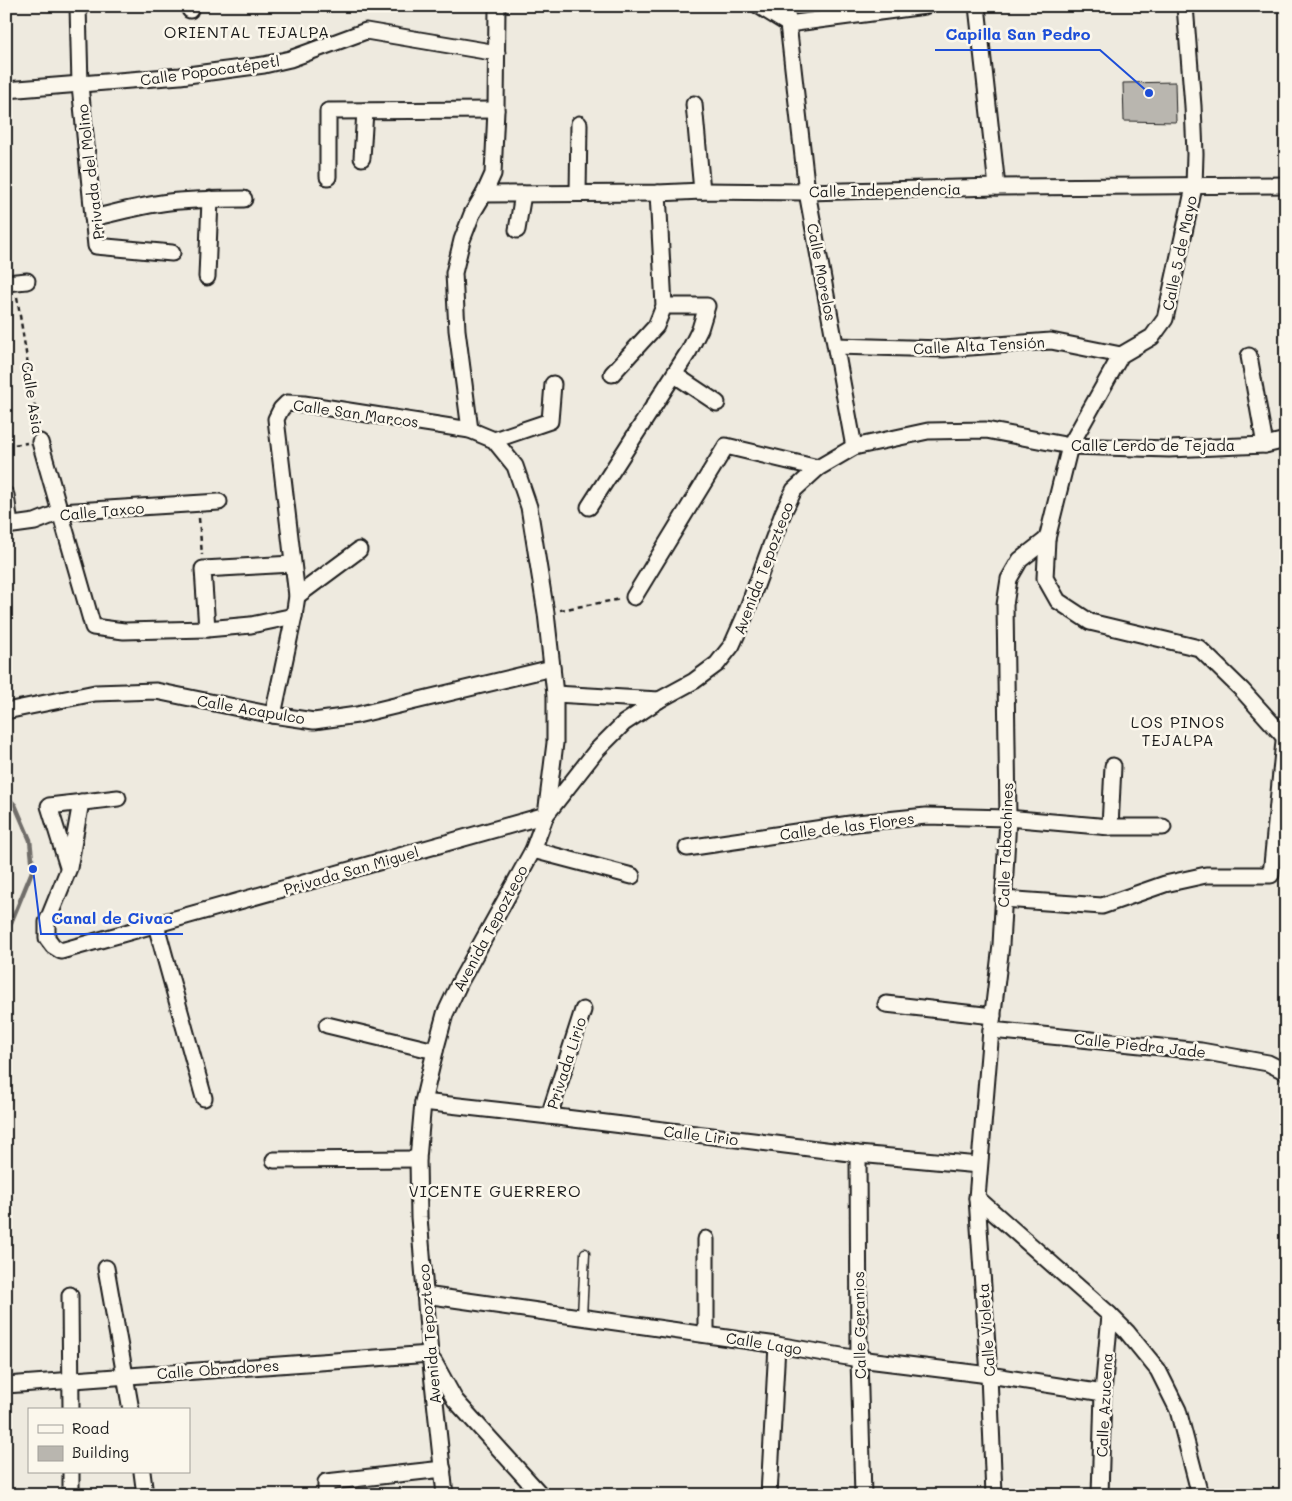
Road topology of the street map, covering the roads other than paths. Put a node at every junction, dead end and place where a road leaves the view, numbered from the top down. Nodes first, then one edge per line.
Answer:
1 (78, 6) edge
2 (497, 6) edge
3 (759, 6) edge
4 (786, 6) edge
5 (925, 6) edge
6 (977, 6) edge
7 (1185, 6) edge
8 (788, 24) junction
9 (497, 53) junction
10 (80, 85) junction
11 (6, 90) edge
12 (694, 104) dead end
13 (496, 110) junction
14 (365, 111) junction
15 (579, 124) dead end
16 (362, 158) dead end
17 (328, 177) dead end
18 (1286, 185) edge
19 (1194, 187) junction
20 (996, 188) junction
21 (702, 190) junction
22 (807, 192) junction
23 (578, 193) junction
24 (658, 193) junction
25 (484, 194) junction
26 (523, 194) junction
27 (210, 199) junction
28 (244, 199) dead end
29 (92, 218) junction
30 (517, 230) dead end
31 (172, 253) dead end
32 (207, 277) dead end
33 (664, 306) junction
34 (836, 346) junction
35 (1121, 355) junction
36 (1249, 356) dead end
37 (612, 374) dead end
38 (675, 375) junction
39 (552, 384) dead end
40 (717, 403) dead end
41 (470, 430) junction
42 (494, 440) junction
43 (1286, 440) edge
44 (40, 442) road end
45 (1265, 445) junction
46 (1070, 446) junction
47 (854, 447) junction
48 (818, 468) junction
49 (6, 495) edge
50 (219, 502) dead end
51 (589, 507) dead end
52 (60, 512) junction
53 (8, 525) edge
54 (1046, 539) junction
55 (358, 550) dead end
56 (292, 564) junction
57 (297, 596) junction
58 (634, 597) road end
59 (294, 616) junction
60 (207, 629) junction
61 (552, 668) junction
62 (555, 694) junction
63 (659, 700) junction
64 (6, 711) edge
65 (273, 715) junction
66 (1285, 735) edge
67 (1113, 766) dead end
68 (118, 798) dead end
69 (81, 802) junction
70 (546, 815) junction
71 (1008, 818) junction
72 (1110, 827) junction
73 (1163, 827) dead end
74 (687, 848) dead end
75 (533, 850) junction
76 (69, 868) junction
77 (632, 876) dead end
78 (1003, 899) junction
79 (156, 925) junction
80 (886, 1004) dead end
81 (584, 1010) dead end
82 (992, 1023) junction
83 (326, 1025) dead end
84 (435, 1051) junction
85 (1286, 1072) edge
86 (204, 1098) dead end
87 (423, 1102) junction
88 (549, 1116) junction
89 (858, 1154) junction
90 (418, 1159) junction
91 (274, 1160) dead end
92 (979, 1165) junction
93 (977, 1198) junction
94 (706, 1239) dead end
95 (585, 1253) dead end
96 (106, 1268) dead end
97 (70, 1295) dead end
98 (425, 1295) junction
99 (1110, 1315) junction
100 (582, 1317) junction
101 (706, 1334) junction
102 (777, 1345) junction
103 (430, 1354) junction
104 (859, 1359) junction
105 (989, 1375) junction
106 (125, 1376) junction
107 (70, 1381) junction
108 (6, 1385) edge
109 (1103, 1393) junction
110 (71, 1408) edge
111 (131, 1408) edge
112 (443, 1469) junction
113 (71, 1474) edge
114 (142, 1474) edge
115 (71, 1495) edge
116 (144, 1495) edge
117 (326, 1495) edge
118 (445, 1495) edge
119 (541, 1495) edge
120 (769, 1495) edge
121 (863, 1495) edge
122 (994, 1495) edge
123 (1100, 1495) edge
124 (1200, 1495) edge

1 - 10 street, Privada del Molino
2 - 9 street
3 - 8 street
4 - 8 street, Calle Morelos
5 - 8 street
6 - 20 street
7 - 19 street, Calle 5 de Mayo
8 - 22 street, Calle Morelos
9 - 10 street, Calle Popocatépetl
9 - 13 street
10 - 11 street, Calle Popocatépetl
10 - 29 street, Privada del Molino
12 - 21 street
13 - 14 street
13 - 25 street
14 - 16 street
14 - 17 street
15 - 23 street
18 - 19 street, Calle Independencia
19 - 20 street, Calle Independencia
19 - 35 street, Calle 5 de Mayo
20 - 22 street, Calle Independencia
21 - 22 street, Calle Independencia
21 - 24 street, Calle Independencia
22 - 34 street, Calle Morelos
23 - 24 street, Calle Independencia
23 - 26 street, Calle Independencia
24 - 33 street
25 - 26 street, Calle Independencia
25 - 41 street
26 - 30 street
27 - 28 street
27 - 29 street
27 - 32 street
29 - 31 street, Privada del Molino
33 - 37 street
33 - 38 street
34 - 35 street, Calle Alta Tensión
34 - 47 street, Calle Morelos
35 - 46 street
36 - 45 street
38 - 40 street
38 - 51 street
39 - 42 street
41 - 42 street
41 - 56 street, Calle San Marcos
42 - 61 street
43 - 45 street, Calle Lerdo de Tejada
44 - 52 street, Calle Asia
45 - 46 street, Calle Lerdo de Tejada
46 - 47 street, Calle Lerdo de Tejada
46 - 54 street
47 - 48 street, Calle Lerdo de Tejada
48 - 58 street
48 - 63 street, Avenida Tepozteco
49 - 53 street
50 - 52 street, Calle Taxco
52 - 53 street, Calle Taxco
52 - 60 street, Calle Asia
54 - 66 street
54 - 71 street, Calle Tabachines
55 - 57 street
56 - 57 street, Calle San Marcos
56 - 60 street
57 - 59 street, Calle San Marcos
59 - 60 street
59 - 65 street, Calle San Marcos
61 - 62 street
61 - 65 street, Calle Acapulco
62 - 63 street
62 - 70 street
63 - 70 street, Avenida Tepozteco
64 - 65 street, Calle Acapulco
66 - 78 street
67 - 72 street
68 - 69 street
69 - 76 street
69 - 76 street
70 - 75 street, Avenida Tepozteco
70 - 79 street, Privada San Miguel
71 - 72 street, Calle de las Flores
71 - 74 street, Calle de las Flores
71 - 78 street, Calle Tabachines
72 - 73 street, Calle de las Flores
75 - 77 street
75 - 84 street, Avenida Tepozteco
76 - 79 street, Privada San Miguel
78 - 82 street, Calle Tabachines
79 - 86 street
80 - 82 street, Calle Piedra Jade
81 - 88 street, Privada Lirio
82 - 85 street, Calle Piedra Jade
82 - 92 street, Calle Tabachines
83 - 84 street
84 - 87 street, Avenida Tepozteco
87 - 88 street, Calle Lirio
87 - 90 street, Avenida Tepozteco
88 - 89 street, Calle Lirio
89 - 92 street, Calle Lirio
89 - 104 street, Calle Geranios
90 - 91 street
90 - 98 street, Avenida Tepozteco
92 - 93 street, Calle Violeta
93 - 99 street
93 - 105 street, Calle Violeta
94 - 101 street
95 - 100 lane
96 - 106 street
97 - 107 street
98 - 100 street, Calle Lago
98 - 103 street, Avenida Tepozteco
99 - 109 street, Calle Azucena
99 - 124 street
100 - 101 street, Calle Lago
101 - 102 street, Calle Lago
102 - 104 street, Calle Lago
102 - 120 street
103 - 106 street, Calle Obradores
103 - 112 street, Avenida Tepozteco
103 - 119 street
104 - 105 street, Calle Lago
104 - 121 street, Calle Geranios
105 - 109 street, Calle Lago
105 - 122 street, Calle Violeta
106 - 107 street, Calle Obradores
106 - 111 street
107 - 108 street, Calle Obradores
107 - 110 street
109 - 123 street, Calle Azucena
112 - 117 street
112 - 118 street, Avenida Tepozteco
113 - 115 street
114 - 116 street

